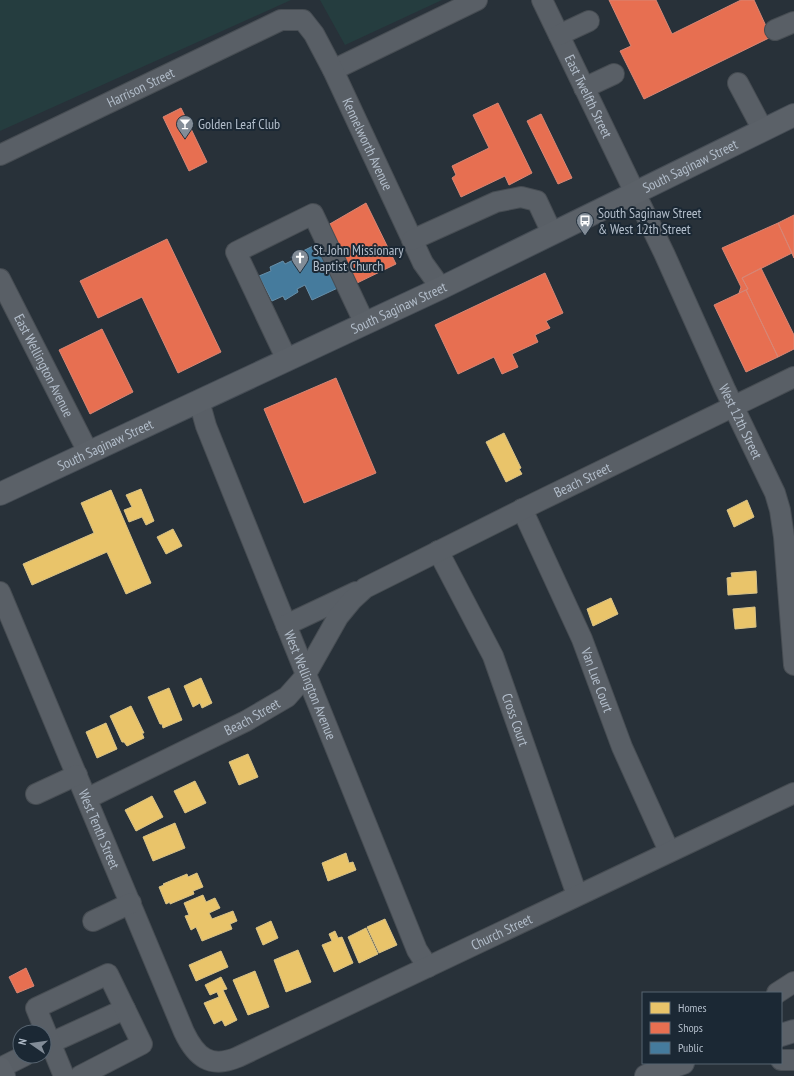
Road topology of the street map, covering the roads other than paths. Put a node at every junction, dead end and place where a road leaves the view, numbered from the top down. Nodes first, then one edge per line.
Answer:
1 (477, 0) edge
2 (542, 0) edge
3 (282, 20) joint
4 (589, 21) dead end
5 (794, 22) edge
6 (775, 30) dead end
7 (559, 34) junction
8 (333, 70) junction
9 (614, 74) dead end
10 (738, 83) dead end
11 (584, 88) junction
12 (794, 115) edge
13 (762, 130) junction
14 (0, 155) edge
15 (634, 193) junction
16 (552, 233) junction
17 (412, 240) junction
18 (0, 279) edge
19 (441, 288) junction
20 (365, 324) junction
21 (287, 360) junction
22 (794, 377) edge
23 (199, 401) junction
24 (734, 406) junction
25 (88, 452) junction
26 (0, 494) edge
27 (522, 509) junction
28 (438, 551) junction
29 (371, 585) junction
30 (0, 592) edge
31 (286, 625) junction
32 (794, 665) edge
33 (305, 676) junction
34 (77, 775) junction
35 (794, 793) edge
36 (36, 794) dead end
37 (88, 798) junction
38 (669, 851) junction
39 (577, 895) junction
40 (131, 903) junction
41 (93, 921) dead end
42 (428, 967) junction
43 (794, 982) edge
44 (779, 992) edge
45 (125, 1009) junction
46 (41, 1024) edge
47 (794, 1031) edge
48 (782, 1035) edge
49 (52, 1042) edge
50 (52, 1053) edge
51 (208, 1060) joint
52 (782, 1060) edge
53 (794, 1060) edge
54 (12, 1062) edge
55 (680, 1064) edge
56 (0, 1068) edge
57 (4, 1076) edge
58 (64, 1076) edge
59 (80, 1076) edge
60 (646, 1076) edge

1 - 8 street
2 - 7 street, East Twelfth Street
3 - 8 street, Kennelworth Avenue
3 - 14 street, Harrison Street
4 - 7 street
5 - 6 street
7 - 11 street, East Twelfth Street
8 - 17 street, Kennelworth Avenue
9 - 11 street
10 - 13 street
11 - 15 street, East Twelfth Street
12 - 13 main road, South Saginaw Street
13 - 15 main road, South Saginaw Street
15 - 16 main road, South Saginaw Street
15 - 24 street, West 12th Street
16 - 17 street
16 - 19 main road, South Saginaw Street
17 - 19 street, Kennelworth Avenue
18 - 25 street, East Wellington Avenue
19 - 20 main road, South Saginaw Street
20 - 21 main road, South Saginaw Street
20 - 21 street
21 - 23 main road, South Saginaw Street
22 - 24 street, Beach Street
23 - 25 main road, South Saginaw Street
23 - 31 street, West Wellington Avenue
24 - 27 street, Beach Street
24 - 32 street, West 12th Street
25 - 26 main road, South Saginaw Street
27 - 28 street, Beach Street
27 - 38 street, Van Lue Court
28 - 29 street, Beach Street
28 - 39 street, Cross Court
29 - 31 street, Beach Street
29 - 33 street, Beach Street
30 - 34 street, West Tenth Street
31 - 33 street, West Wellington Avenue
33 - 37 street, Beach Street
33 - 42 street, West Wellington Avenue
34 - 36 street
34 - 37 street, West Tenth Street
35 - 38 street, Church Street
37 - 40 street, West Tenth Street
38 - 39 street, Church Street
39 - 42 street, Church Street
40 - 41 street
40 - 51 street, West Tenth Street
42 - 51 street, Church Street
43 - 44 street
45 - 46 street
45 - 49 street
45 - 59 street
47 - 48 main road
50 - 58 street
52 - 53 street
54 - 56 street
55 - 60 main road
56 - 57 main road

